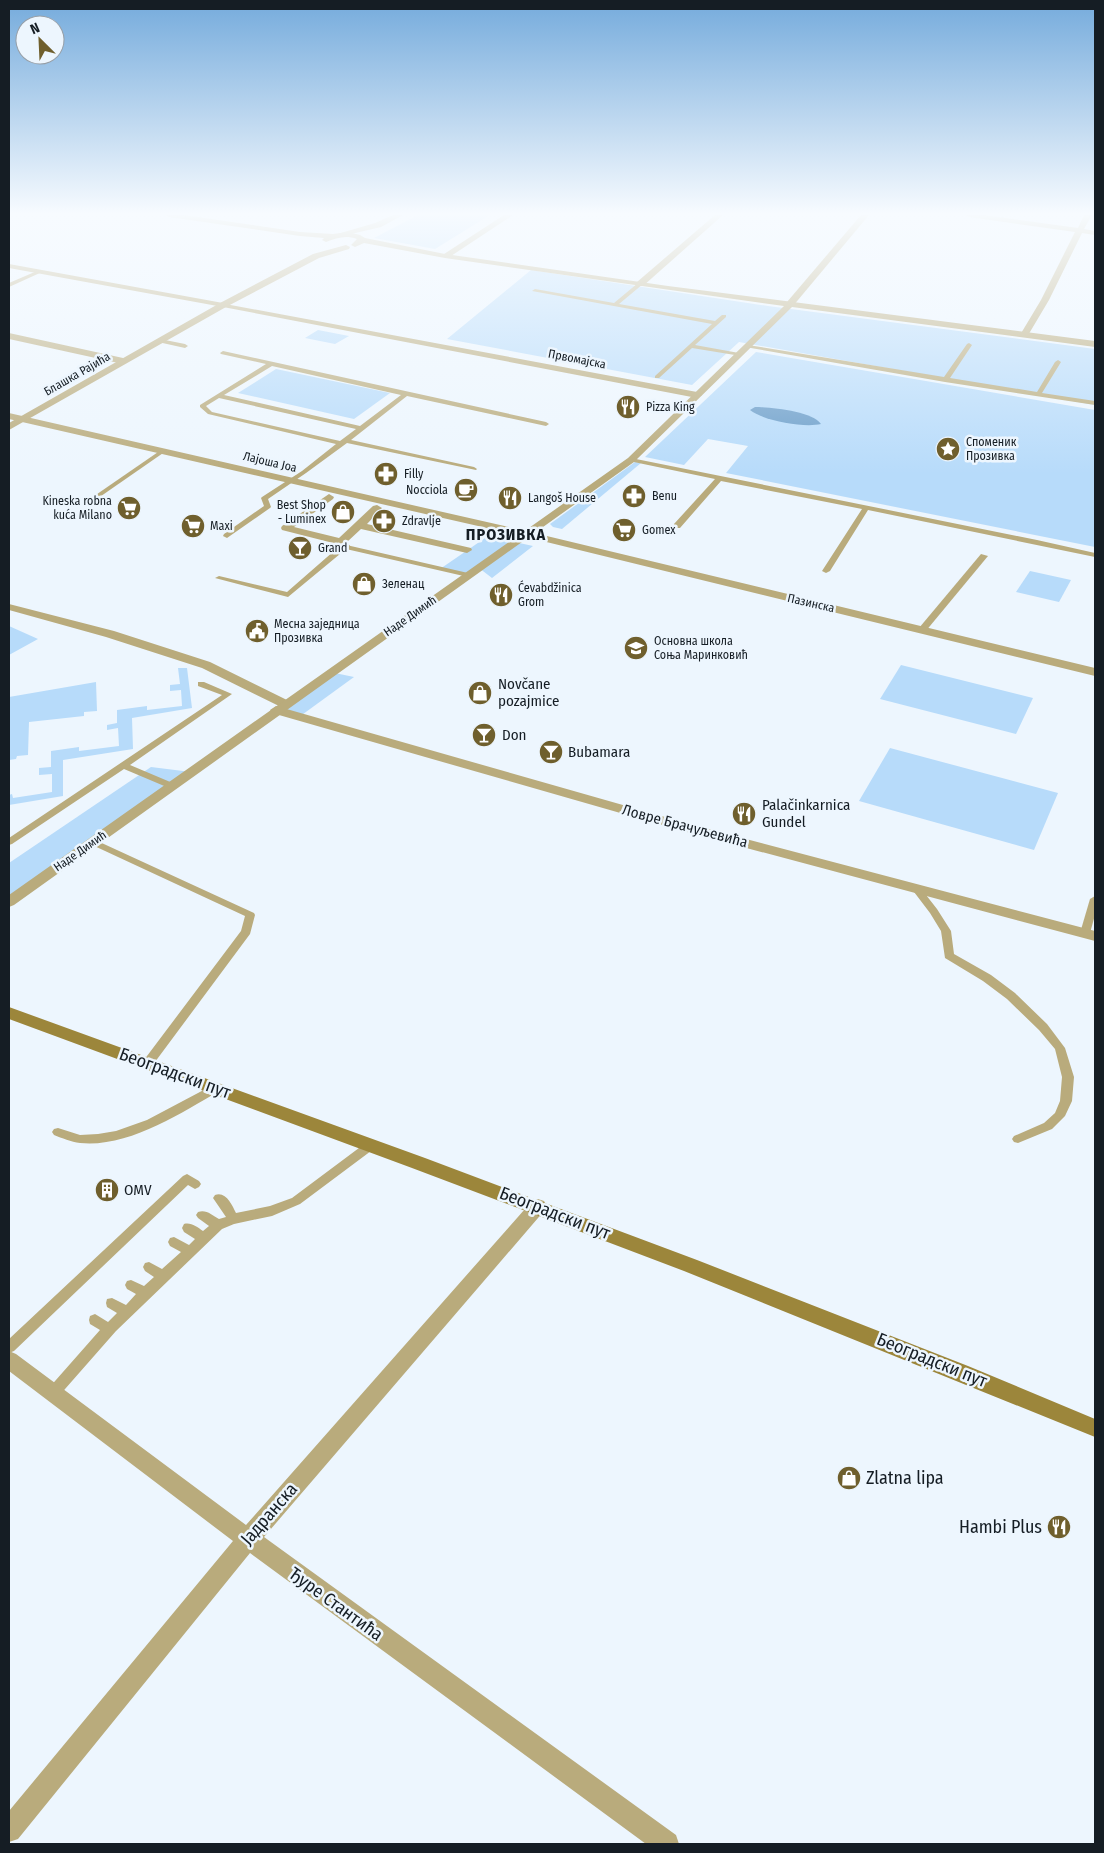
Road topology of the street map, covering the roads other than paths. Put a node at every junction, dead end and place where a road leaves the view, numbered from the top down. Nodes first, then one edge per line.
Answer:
1 (203, 301) edge
2 (230, 301) edge
3 (595, 301) edge
4 (619, 301) edge
5 (771, 301) edge
6 (792, 301) edge
7 (1044, 301) edge
8 (790, 304) junction
9 (223, 305) junction
10 (615, 305) junction
11 (724, 316) dead end
12 (717, 322) junction
13 (1024, 335) junction
14 (9, 336) edge
15 (160, 341) junction
16 (1095, 344) edge
17 (185, 346) dead end
18 (691, 346) junction
19 (969, 346) dead end
20 (748, 347) junction
21 (223, 353) dead end
22 (739, 356) junction
23 (123, 361) junction
24 (1058, 362) dead end
25 (271, 364) junction
26 (657, 377) dead end
27 (945, 380) junction
28 (406, 394) junction
29 (1038, 394) junction
30 (698, 395) junction
31 (218, 396) junction
32 (1095, 403) edge
33 (9, 416) edge
34 (23, 420) junction
35 (546, 424) dead end
36 (9, 427) edge
37 (360, 428) junction
38 (342, 441) junction
39 (163, 451) junction
40 (631, 460) junction
41 (474, 469) dead end
42 (291, 479) junction
43 (719, 479) junction
44 (329, 497) dead end
45 (89, 502) dead end
46 (867, 507) junction
47 (377, 508) dead end
48 (358, 525) junction
49 (677, 526) dead end
50 (526, 534) junction
51 (227, 536) dead end
52 (343, 544) junction
53 (467, 550) dead end
54 (1095, 555) edge
55 (984, 556) dead end
56 (826, 572) dead end
57 (468, 575) junction
58 (219, 578) dead end
59 (9, 607) edge
60 (922, 630) junction
61 (1095, 672) edge
62 (201, 684) dead end
63 (280, 707) junction
64 (123, 765) junction
65 (172, 786) junction
66 (9, 842) edge
67 (93, 842) junction
68 (916, 888) junction
69 (1095, 898) edge
70 (9, 902) edge
71 (1090, 934) edge
72 (9, 1012) edge
73 (148, 1063) junction
74 (215, 1088) junction
75 (58, 1132) dead end
76 (1018, 1139) dead end
77 (372, 1145) junction
78 (194, 1184) dead end
79 (219, 1198) dead end
80 (538, 1206) junction
81 (202, 1215) dead end
82 (233, 1219) junction
83 (218, 1225) junction
84 (188, 1228) dead end
85 (204, 1238) junction
86 (174, 1242) dead end
87 (190, 1252) junction
88 (149, 1267) dead end
89 (164, 1277) junction
90 (131, 1285) dead end
91 (146, 1294) junction
92 (112, 1303) dead end
93 (127, 1312) junction
94 (95, 1320) dead end
95 (109, 1329) junction
96 (9, 1347) edge
97 (9, 1360) edge
98 (53, 1393) junction
99 (1095, 1428) edge
100 (248, 1539) junction
101 (9, 1830) edge
102 (667, 1844) edge

1 - 9 street, Првомајска
2 - 9 street, Блашка Рајића
3 - 10 lane
4 - 10 lane
5 - 8 street
6 - 8 street, Наде Димић
7 - 13 street
8 - 13 street
8 - 20 street, Наде Димић
9 - 15 street, Блашка Рајића
9 - 30 street, Првомајска
10 - 12 lane
11 - 12 lane
12 - 18 lane
13 - 16 street
14 - 23 street
15 - 17 lane
15 - 23 street, Блашка Рајића
18 - 22 lane
18 - 26 lane
19 - 27 lane
20 - 22 street, Наде Димић
20 - 27 lane
21 - 25 lane
22 - 30 street, Наде Димић
23 - 34 street, Блашка Рајића
24 - 29 lane
25 - 28 lane
25 - 31 lane
27 - 29 lane
28 - 35 lane
28 - 37 lane
29 - 32 lane
30 - 40 street, Наде Димић
31 - 37 lane
31 - 38 lane
33 - 34 street, Лајоша Јоа
34 - 36 street, Блашка Рајића
34 - 39 street, Лајоша Јоа
37 - 38 lane
38 - 41 lane
38 - 42 lane
39 - 42 street, Лајоша Јоа
39 - 45 lane
40 - 43 lane
40 - 50 street, Наде Димић
42 - 50 street, Лајоша Јоа
42 - 51 lane
43 - 46 lane
43 - 49 lane
44 - 52 street
46 - 54 lane
46 - 56 lane
47 - 48 street
48 - 52 street
48 - 53 street
50 - 57 street, Наде Димић
50 - 60 street, Пазинска
52 - 57 lane
52 - 58 lane
55 - 60 lane
57 - 63 street, Наде Димић
59 - 63 street, Ловре Брачуљевића
60 - 61 street, Пазинска
62 - 64 lane
63 - 65 street, Наде Димић
63 - 68 street, Ловре Брачуљевића
64 - 65 lane
64 - 66 lane
65 - 67 street, Наде Димић
67 - 70 street, Наде Димић
67 - 73 lane
68 - 71 street, Ловре Брачуљевића
68 - 76 lane
69 - 71 lane
72 - 73 main road, Београдски пут
73 - 74 main road, Београдски пут
74 - 75 lane
74 - 77 main road, Београдски пут
77 - 80 main road, Београдски пут
77 - 82 lane
78 - 96 lane
79 - 82 lane
80 - 99 main road, Београдски пут
80 - 100 street, Јадранска
81 - 83 lane
82 - 83 lane
83 - 85 lane
84 - 85 lane
85 - 87 lane
86 - 87 lane
87 - 89 lane
88 - 89 lane
89 - 91 lane
90 - 91 lane
91 - 93 lane
92 - 93 lane
93 - 95 lane
94 - 95 lane
95 - 98 lane
97 - 98 street, Ђуре Стантића
98 - 100 street, Ђуре Стантића
100 - 101 street, Јадранска
100 - 102 street, Ђуре Стантића

